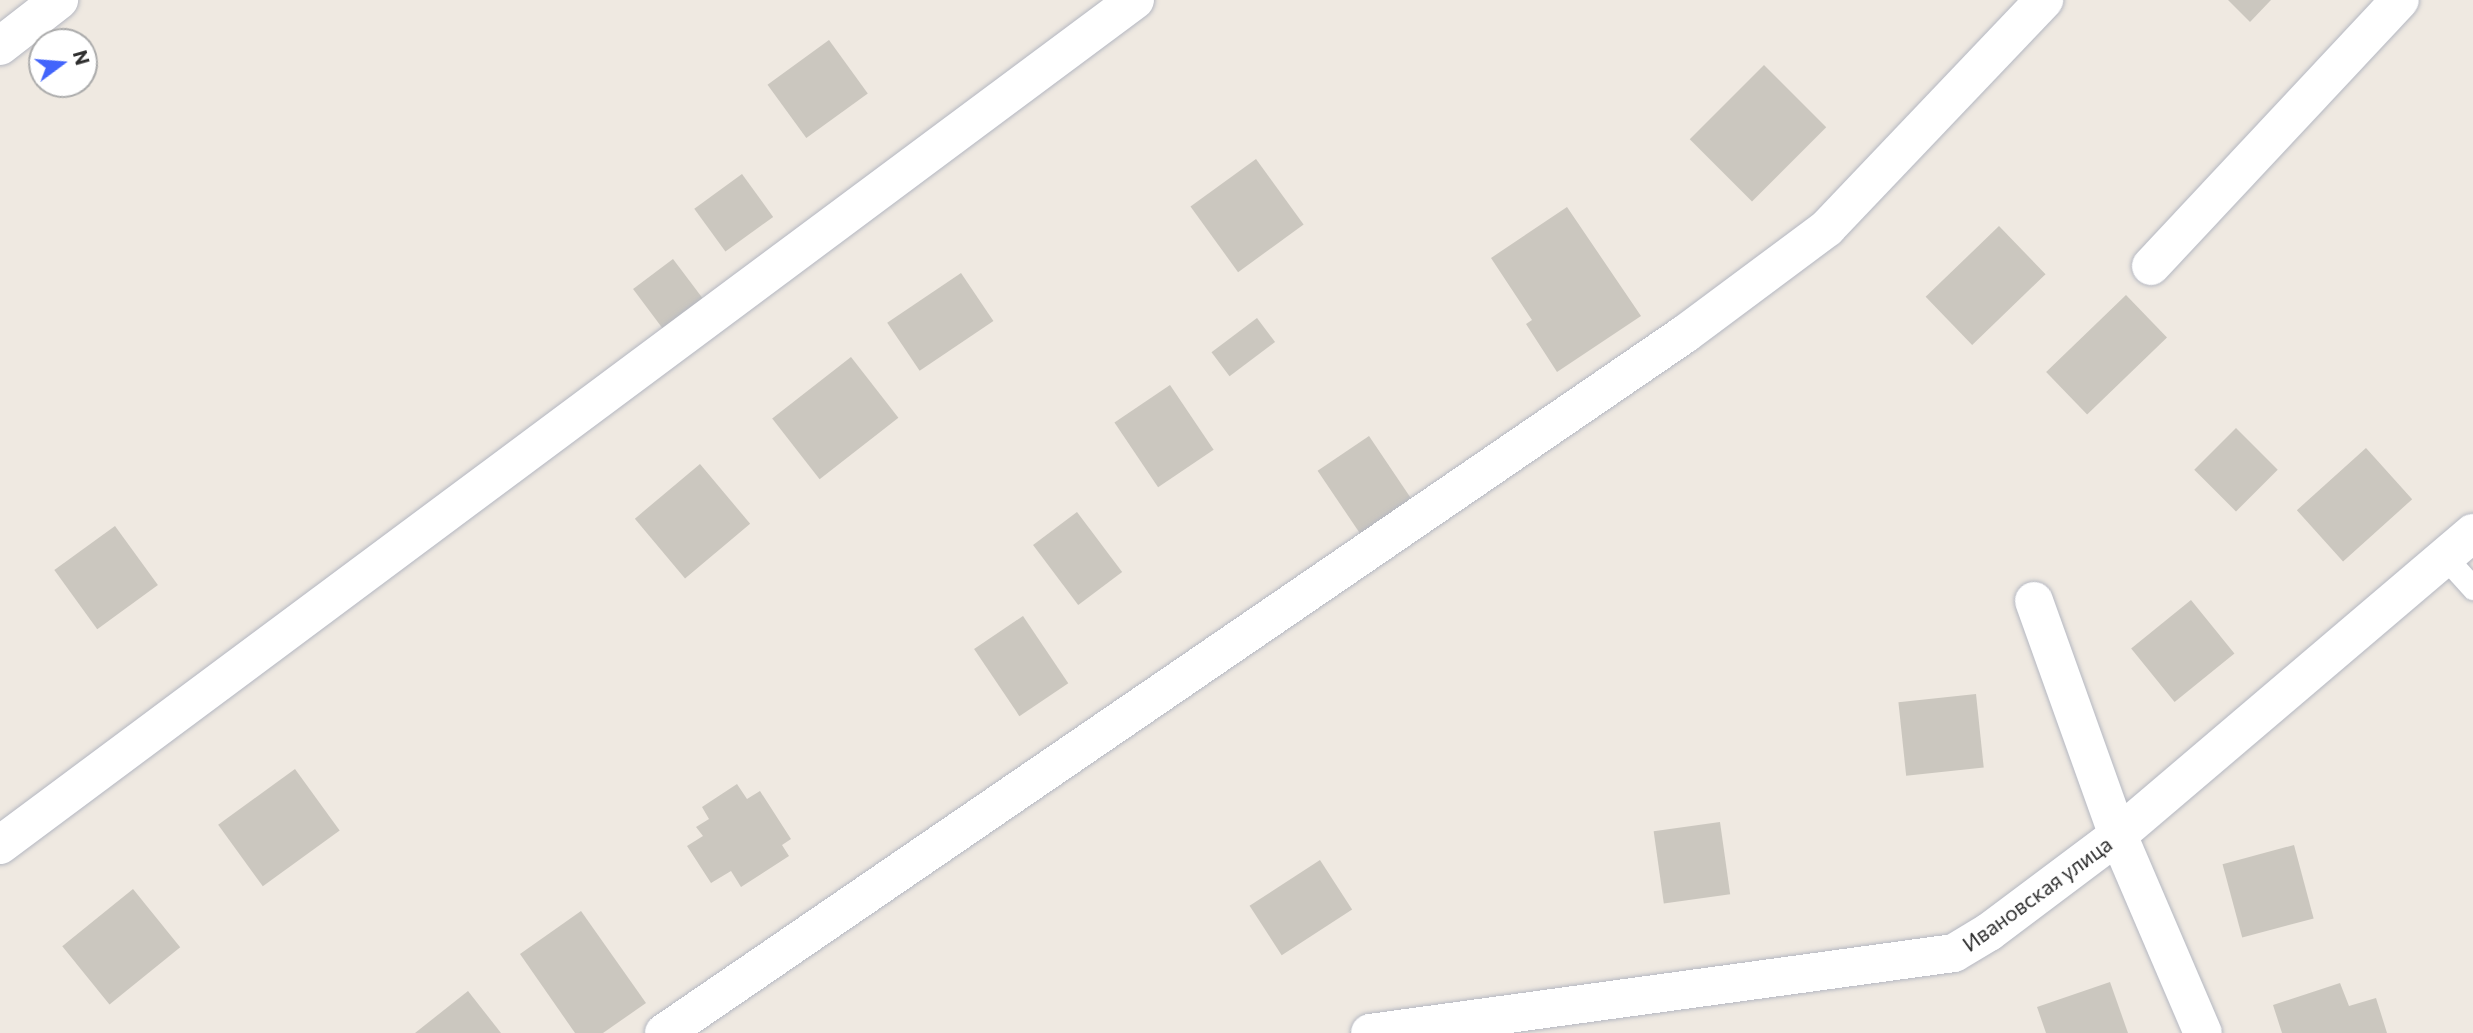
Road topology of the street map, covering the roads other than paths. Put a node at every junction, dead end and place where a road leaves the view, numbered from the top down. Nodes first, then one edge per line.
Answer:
1 (59, 0) edge
2 (1135, 0) edge
3 (2044, 0) edge
4 (2400, 0) edge
5 (0, 46) edge
6 (2151, 266) dead end
7 (2459, 545) edge
8 (2473, 588) edge
9 (2034, 601) dead end
10 (2118, 835) junction
11 (0, 845) edge
12 (664, 1033) edge
13 (1370, 1033) edge
14 (2203, 1033) edge

1 - 5 street
2 - 11 street
3 - 12 street
4 - 6 street
7 - 8 lane
7 - 10 street, Ивановская улица
9 - 10 street
10 - 13 street, Ивановская улица
10 - 14 street

